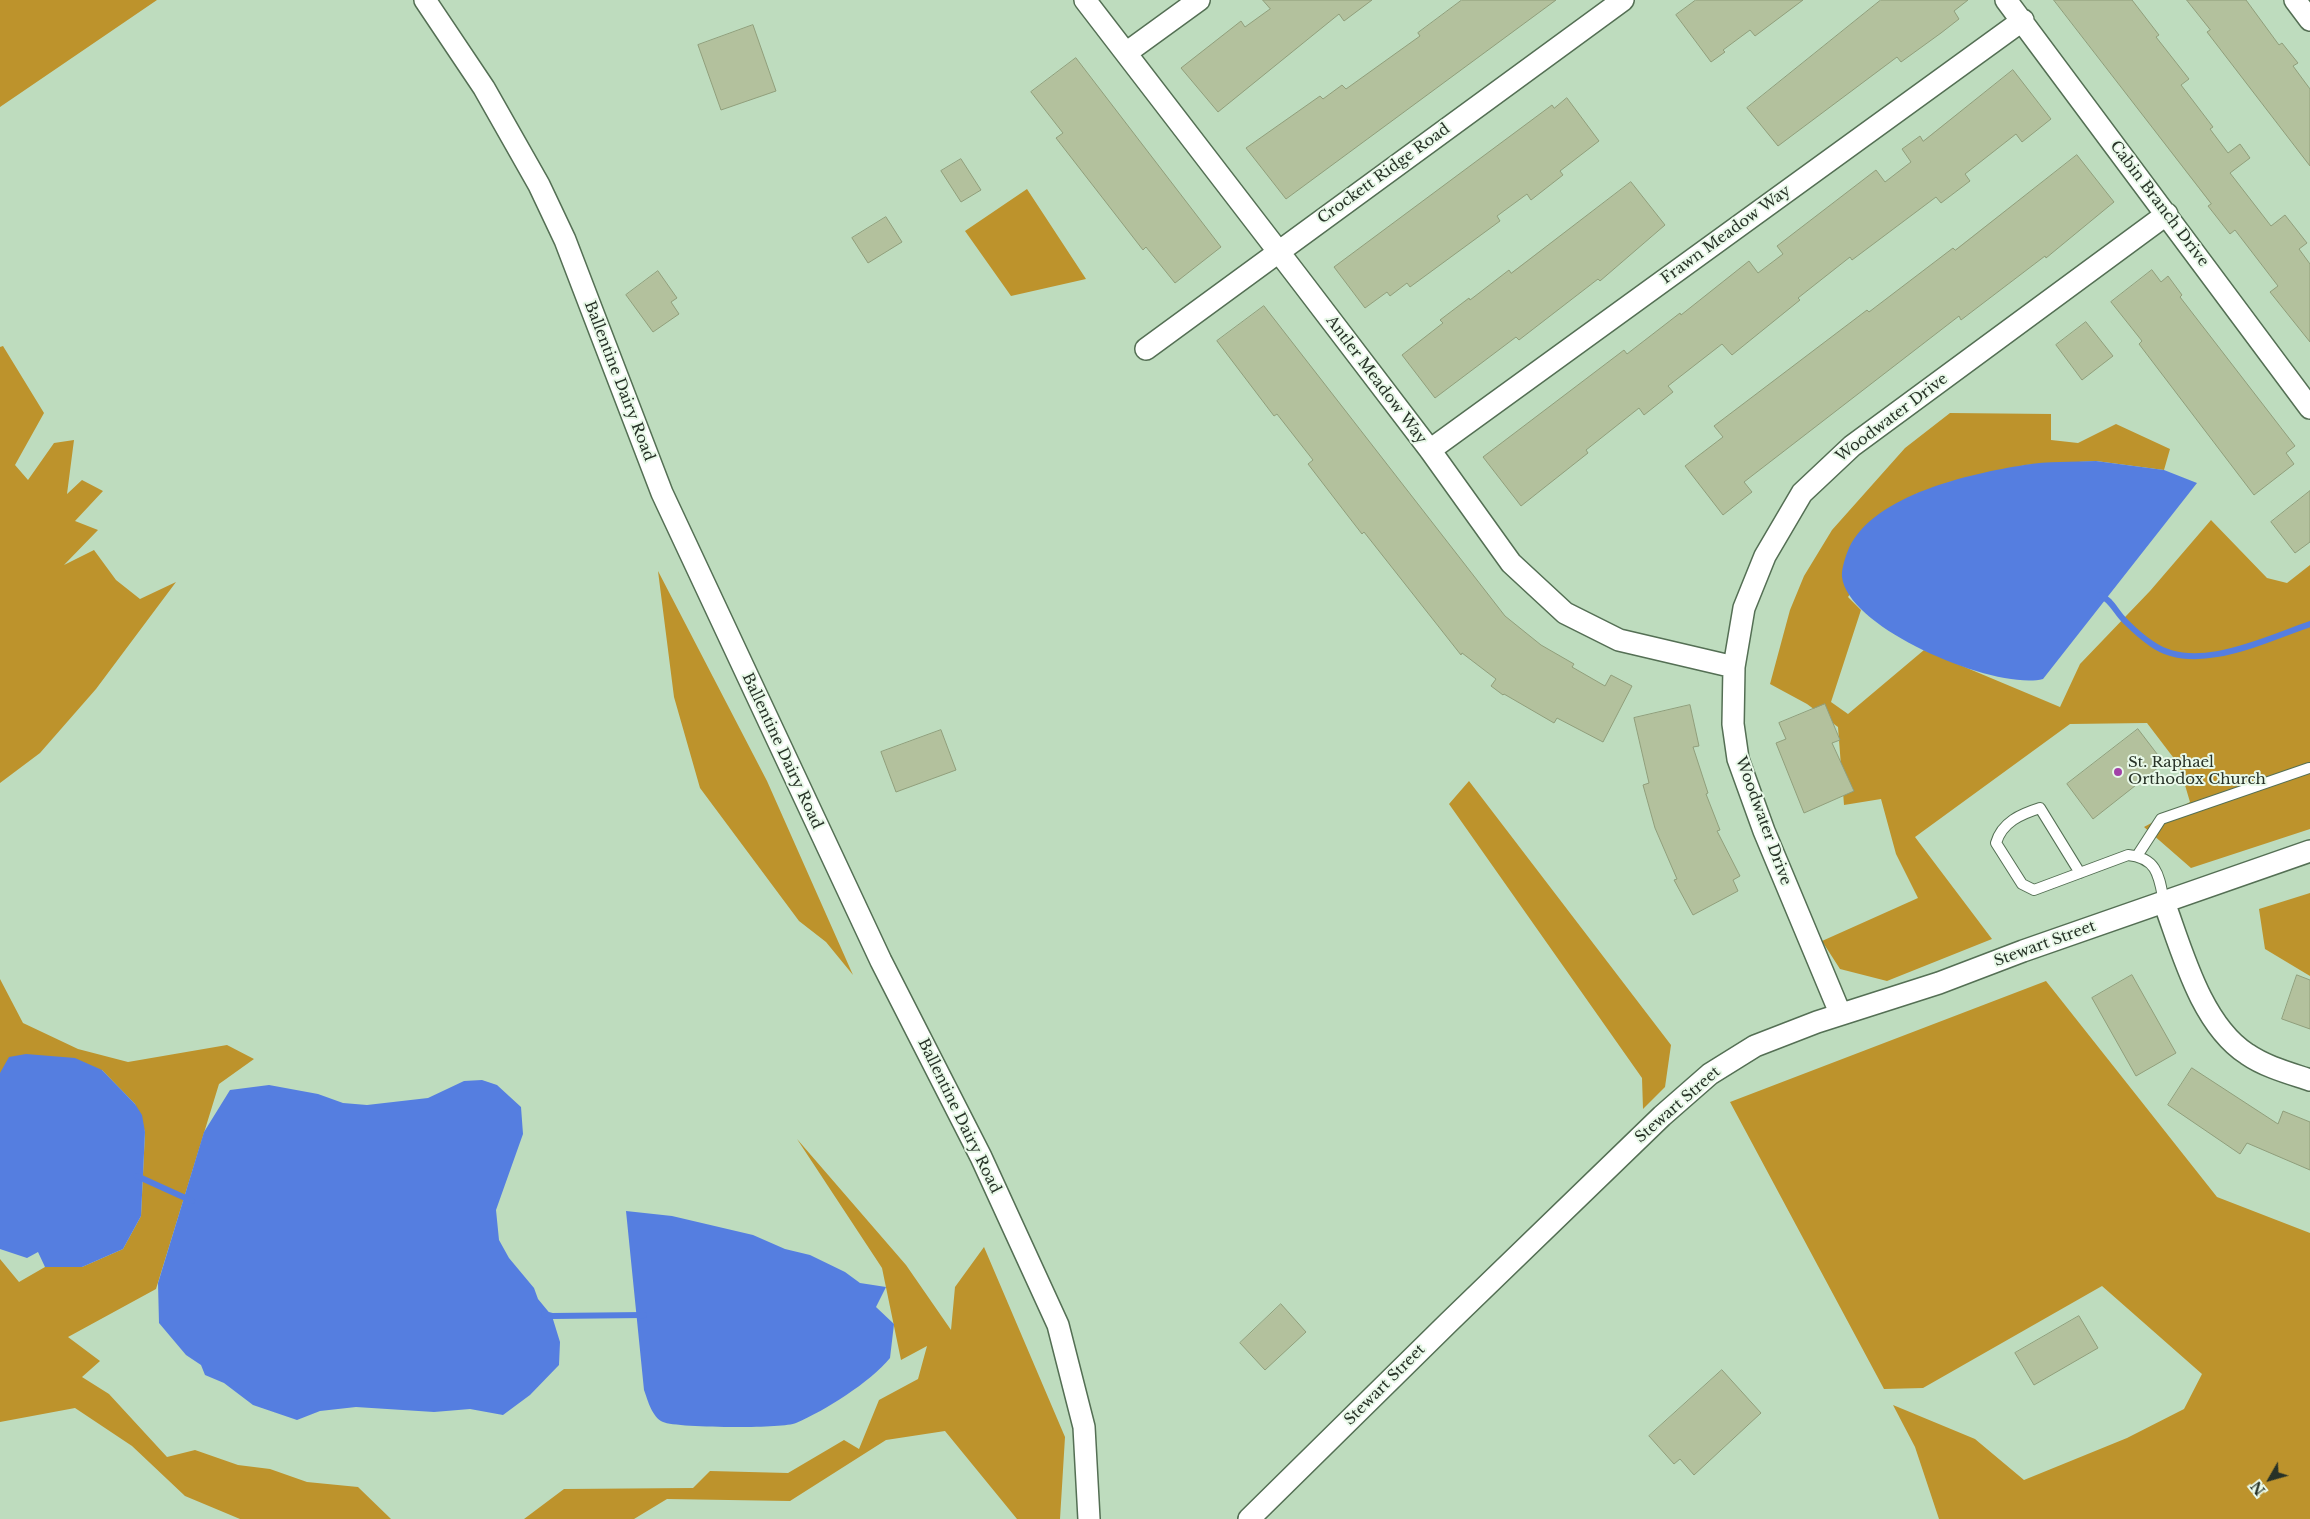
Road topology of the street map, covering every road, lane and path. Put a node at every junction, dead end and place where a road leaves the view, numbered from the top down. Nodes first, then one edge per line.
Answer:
1 (425, 0) edge
2 (1085, 0) edge
3 (1199, 0) edge
4 (1623, 0) edge
5 (2006, 0) edge
6 (2295, 0) edge
7 (2023, 20) junction
8 (2310, 20) edge
9 (1126, 53) junction
10 (2167, 214) junction
11 (1279, 252) junction
12 (1146, 349) dead end
13 (2310, 408) edge
14 (1430, 450) junction
15 (1734, 667) junction
16 (2309, 768) edge
17 (2310, 851) edge
18 (2138, 856) junction
19 (2080, 873) junction
20 (2164, 902) junction
21 (1840, 1014) junction
22 (2310, 1080) edge
23 (1089, 1519) edge
24 (1249, 1519) edge

1 - 23 street, Ballentine Dairy Road
2 - 9 street, Antler Meadow Way
3 - 9 street
4 - 11 street, Crockett Ridge Road
5 - 7 street, Cabin Branch Drive
6 - 8 street
7 - 10 street, Cabin Branch Drive
7 - 14 street, Frawn Meadow Way
9 - 11 street, Antler Meadow Way
10 - 13 street, Cabin Branch Drive
10 - 15 street, Woodwater Drive
11 - 12 street, Crockett Ridge Road
11 - 14 street, Antler Meadow Way
14 - 15 street, Antler Meadow Way
15 - 21 street, Woodwater Drive
16 - 18 lane
17 - 20 street, Stewart Street
18 - 19 lane
18 - 20 lane
19 - 19 lane
20 - 21 street, Stewart Street
20 - 22 street
21 - 24 street, Stewart Street

